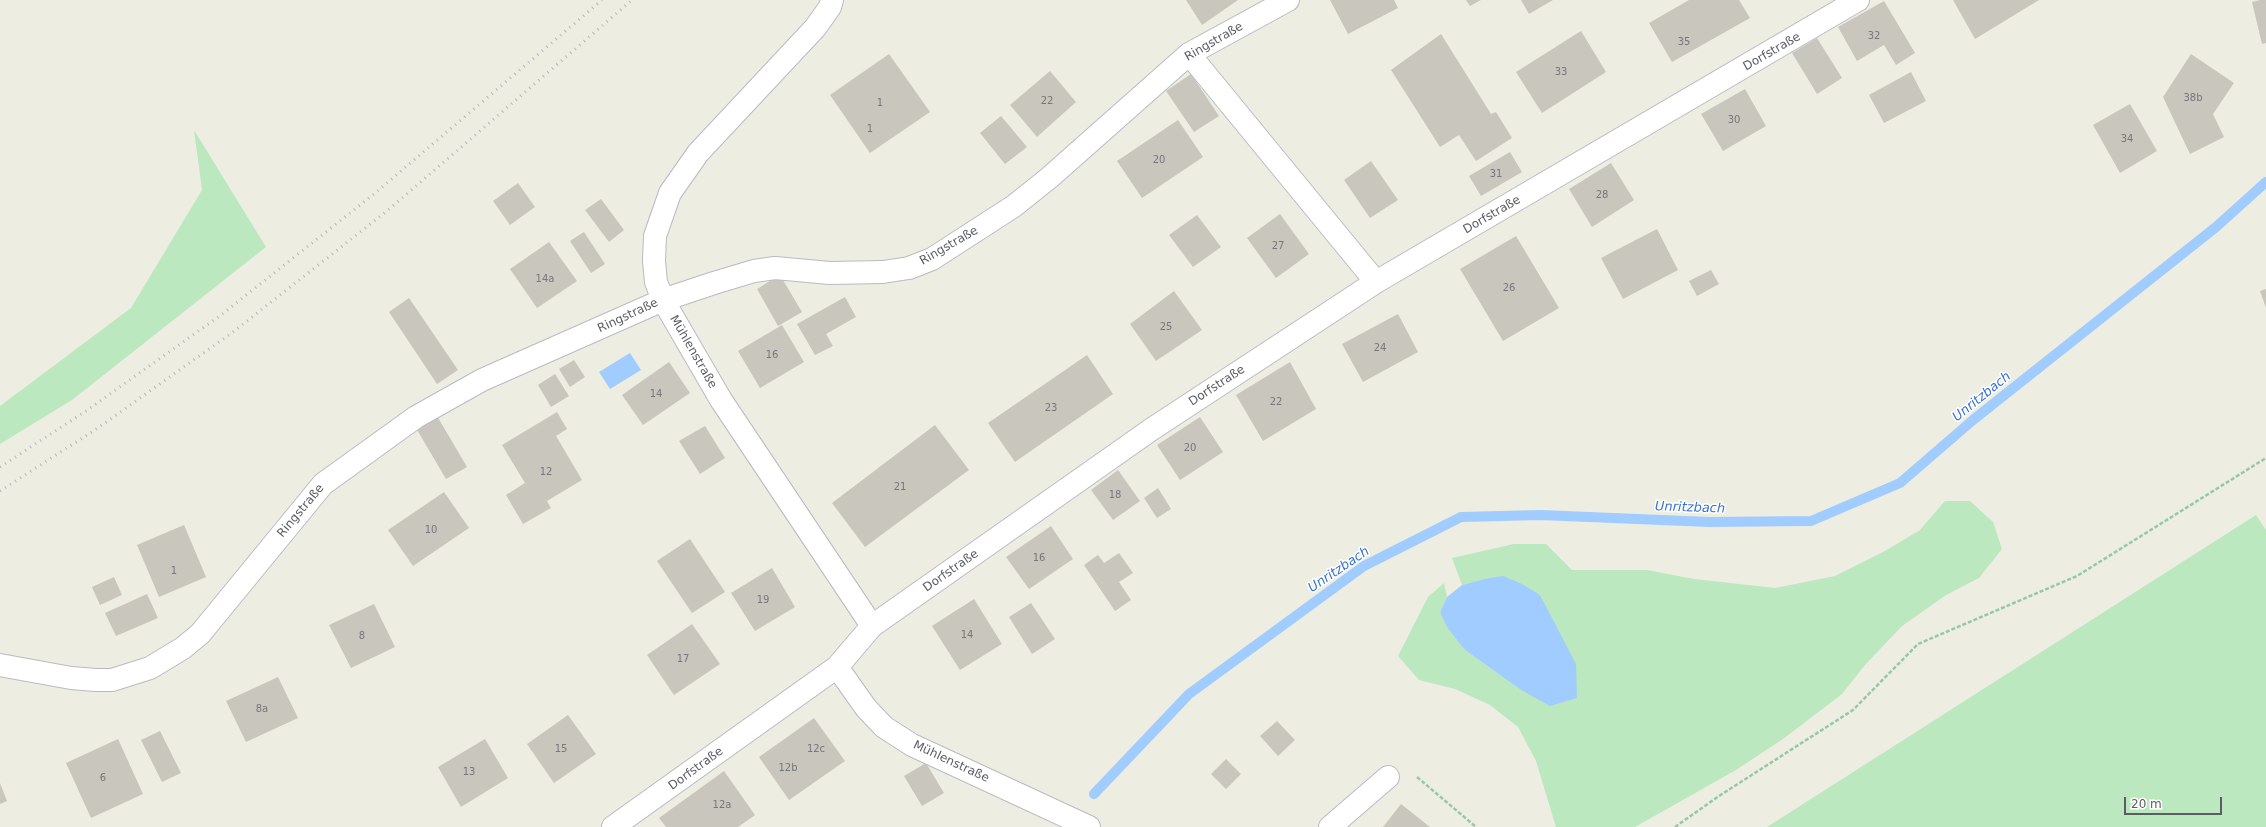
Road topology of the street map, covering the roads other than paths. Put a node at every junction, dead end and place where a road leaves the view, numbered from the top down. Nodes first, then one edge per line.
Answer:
1 (832, 0) edge
2 (1288, 0) edge
3 (1858, 0) edge
4 (1189, 54) junction
5 (1376, 282) junction
6 (663, 300) junction
7 (872, 626) junction
8 (0, 665) edge
9 (837, 667) junction
10 (1388, 777) road end
11 (620, 825) edge
12 (1089, 827) edge
13 (1330, 827) edge

1 - 6 street, Mühlenstraße
2 - 4 street, Ringstraße
3 - 5 street, Dorfstraße
4 - 5 street
4 - 6 street, Ringstraße
5 - 7 street, Dorfstraße
6 - 7 street, Mühlenstraße
6 - 8 street, Ringstraße
7 - 9 street, Dorfstraße
9 - 11 street, Dorfstraße
9 - 12 street, Mühlenstraße
10 - 13 street

